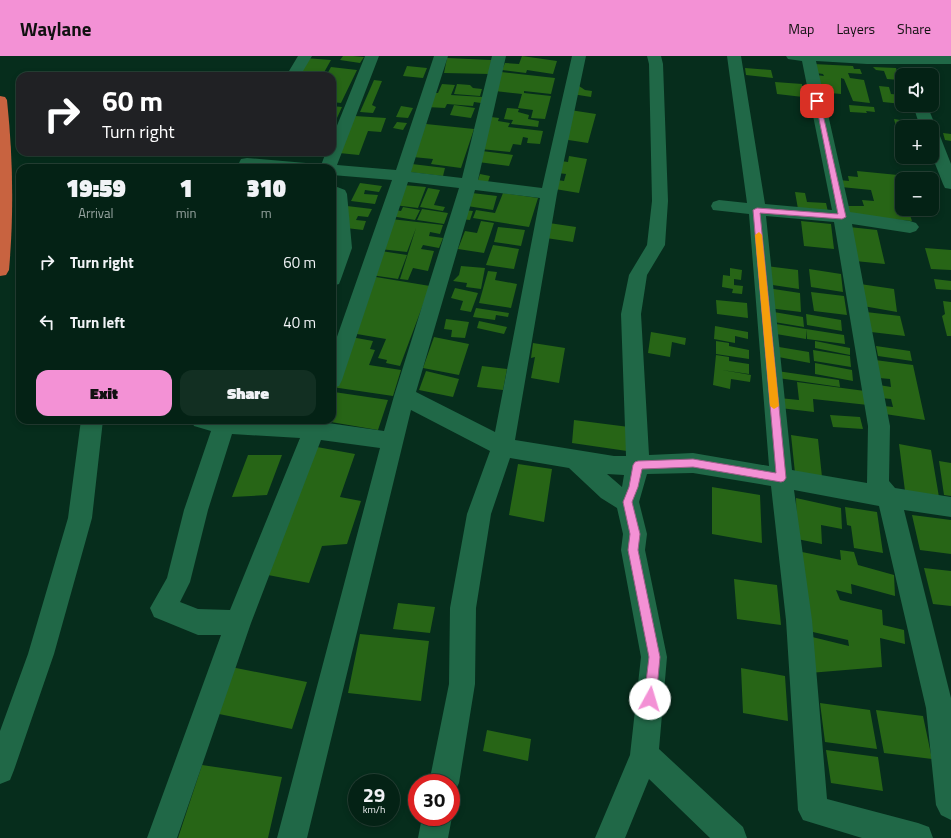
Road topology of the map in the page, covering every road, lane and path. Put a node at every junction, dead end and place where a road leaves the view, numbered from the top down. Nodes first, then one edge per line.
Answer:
1 (305, 56) edge
2 (372, 56) edge
3 (441, 56) edge
4 (499, 56) edge
5 (579, 56) edge
6 (654, 56) edge
7 (734, 56) edge
8 (802, 56) edge
9 (901, 57) edge
10 (867, 58) edge
11 (951, 60) edge
12 (905, 68) edge
13 (295, 72) edge
14 (0, 100) edge
15 (336, 148) edge
16 (939, 154) edge
17 (248, 161) edge
18 (273, 164) edge
19 (336, 170) edge
20 (402, 176) junction
21 (469, 184) junction
22 (951, 184) edge
23 (336, 192) edge
24 (548, 194) junction
25 (719, 206) dead end
26 (757, 210) junction
27 (842, 217) junction
28 (910, 227) dead end
29 (336, 267) edge
30 (0, 270) edge
31 (336, 368) edge
32 (404, 396) junction
33 (92, 424) edge
34 (218, 424) edge
35 (283, 424) edge
36 (316, 425) edge
37 (392, 441) junction
38 (503, 447) junction
39 (575, 460) junction
40 (638, 465) junction
41 (781, 478) junction
42 (889, 497) junction
43 (627, 502) junction
44 (951, 506) edge
45 (238, 623) junction
46 (644, 755) junction
47 (0, 770) edge
48 (446, 774) edge
49 (951, 805) edge
50 (436, 826) edge
51 (162, 838) edge
52 (292, 838) edge
53 (434, 838) edge
54 (610, 838) edge
55 (732, 838) edge
56 (918, 838) edge

1 - 13 street
2 - 15 street
3 - 20 street
4 - 21 street
5 - 24 street
6 - 40 street
7 - 26 street
8 - 10 street
8 - 27 street
9 - 10 street
9 - 11 street
9 - 12 street
14 - 30 highway
16 - 22 street
17 - 18 street
19 - 20 street
20 - 21 street
20 - 31 street
21 - 24 street
21 - 32 street
23 - 29 street
24 - 38 street
25 - 26 street
26 - 27 street
26 - 41 street
27 - 28 street
27 - 42 street
32 - 37 street
32 - 38 street
33 - 47 street
34 - 45 street
35 - 36 street
36 - 37 street
36 - 45 street
37 - 52 street
38 - 39 street
38 - 48 street
39 - 40 street
39 - 43 street
40 - 41 street
40 - 43 street
41 - 42 street
41 - 56 street
42 - 44 street
42 - 49 street
43 - 46 street
45 - 51 street
46 - 54 street
46 - 55 street
50 - 53 street

